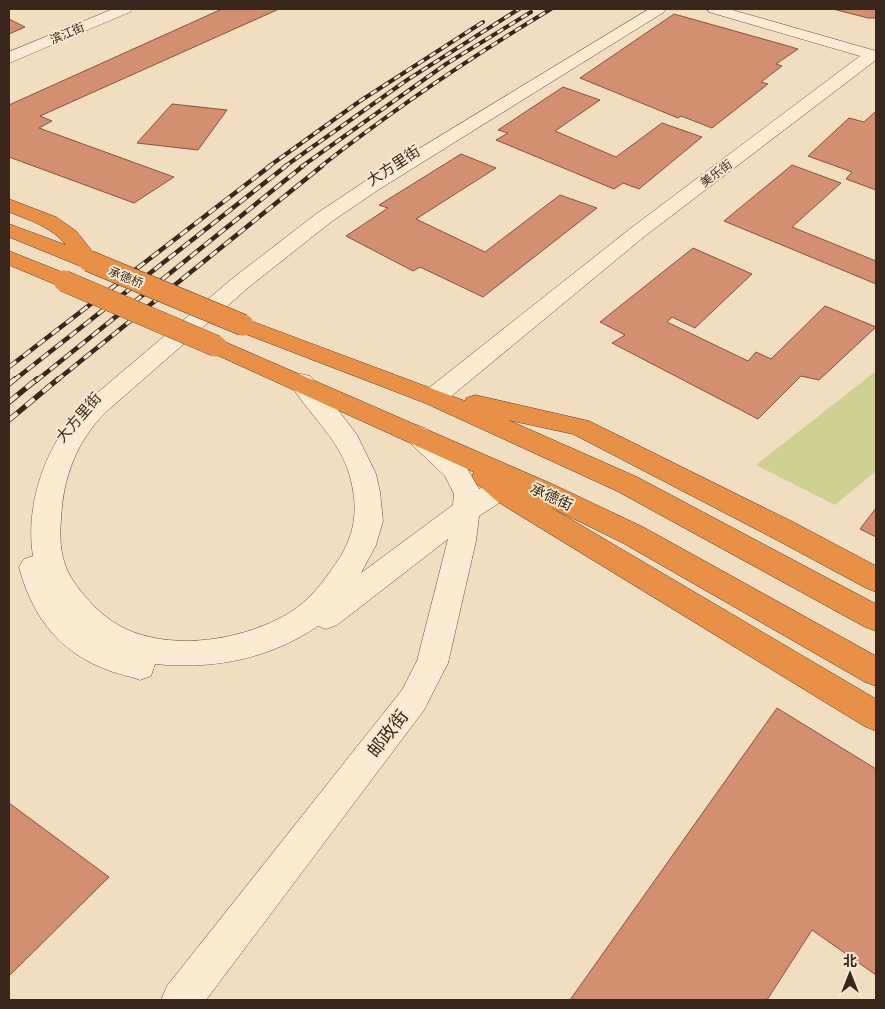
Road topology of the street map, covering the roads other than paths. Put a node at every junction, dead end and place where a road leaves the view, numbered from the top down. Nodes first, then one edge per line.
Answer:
1 (125, 9) edge
2 (646, 9) edge
3 (659, 9) edge
4 (714, 9) edge
5 (874, 55) edge
6 (9, 58) edge
7 (9, 205) edge
8 (9, 230) edge
9 (9, 257) edge
10 (89, 261) junction
11 (9, 270) edge
12 (64, 281) junction
13 (216, 346) joint
14 (300, 382) junction
15 (434, 397) junction
16 (416, 434) junction
17 (455, 452) junction
18 (500, 489) junction
19 (468, 509) junction
20 (876, 580) edge
21 (876, 618) edge
22 (876, 672) edge
23 (876, 716) edge
24 (181, 1000) edge

1 - 6 main road, 滨江街
2 - 19 main road, 大方里街
3 - 14 main road, 大方里街
4 - 5 main road, 美乐街
5 - 15 main road, 美乐街
7 - 10 highway
8 - 10 highway, 承德桥
9 - 12 highway, 承德桥
10 - 15 highway, 承德桥, bridge
11 - 12 highway
12 - 13 highway, 承德桥, bridge
13 - 14 highway, 承德街
14 - 16 highway, 承德街
15 - 20 highway
15 - 21 highway
16 - 17 highway, 承德街
16 - 19 main road, 邮政街
17 - 18 highway
17 - 22 highway, 承德街
18 - 19 main road, 大方里街
18 - 23 highway
19 - 24 main road, 邮政街

